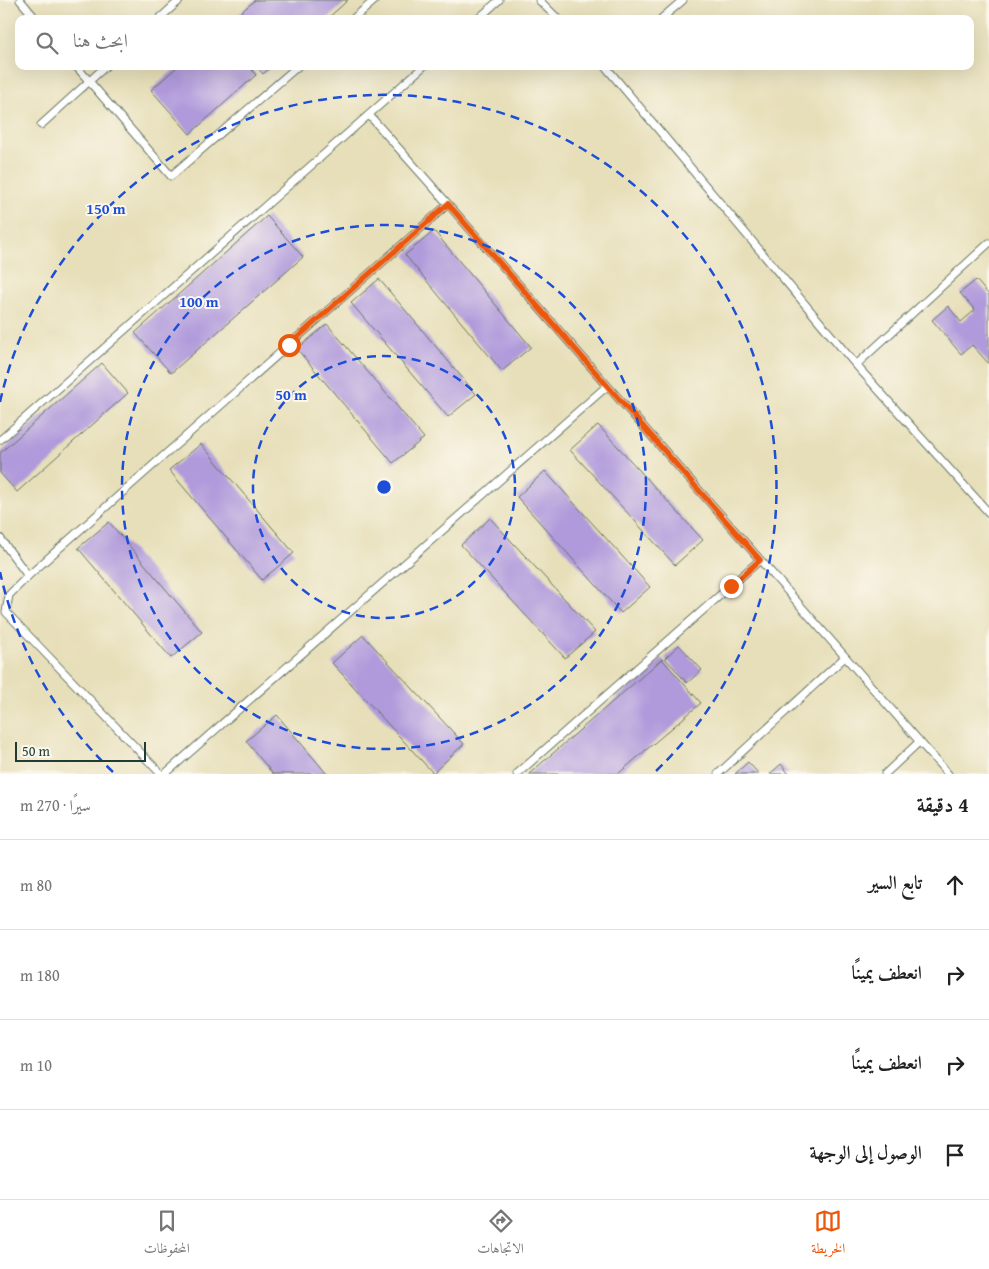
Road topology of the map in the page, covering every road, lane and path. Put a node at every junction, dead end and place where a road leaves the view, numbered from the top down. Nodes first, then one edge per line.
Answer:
1 (20, 0) edge
2 (180, 0) edge
3 (375, 0) edge
4 (499, 0) edge
5 (539, 0) edge
6 (683, 0) edge
7 (33, 15) edge
8 (163, 15) edge
9 (358, 15) edge
10 (482, 15) edge
11 (554, 15) edge
12 (666, 15) edge
13 (79, 70) edge
14 (102, 70) edge
15 (293, 70) edge
16 (420, 70) edge
17 (609, 70) edge
18 (89, 82) junction
19 (369, 115) junction
20 (41, 125) dead end
21 (448, 204) junction
22 (989, 243) edge
23 (856, 365) junction
24 (607, 386) junction
25 (0, 440) edge
26 (989, 513) edge
27 (0, 538) edge
28 (760, 560) junction
29 (28, 576) junction
30 (844, 657) junction
31 (919, 742) junction
32 (163, 774) edge
33 (517, 774) edge
34 (718, 774) edge
35 (885, 774) edge
36 (948, 774) edge

1 - 7 lane
2 - 8 lane
3 - 9 lane
4 - 10 lane
5 - 11 lane
6 - 12 lane
13 - 18 lane
14 - 18 lane
15 - 18 lane
16 - 19 lane
17 - 23 lane
18 - 20 lane
19 - 21 lane
19 - 25 lane
21 - 24 lane
21 - 29 lane
22 - 23 lane
23 - 26 lane
24 - 28 lane
24 - 32 lane
27 - 29 lane
28 - 30 lane
28 - 33 lane
29 - 32 lane
30 - 31 lane
30 - 34 lane
31 - 35 lane
31 - 36 lane

